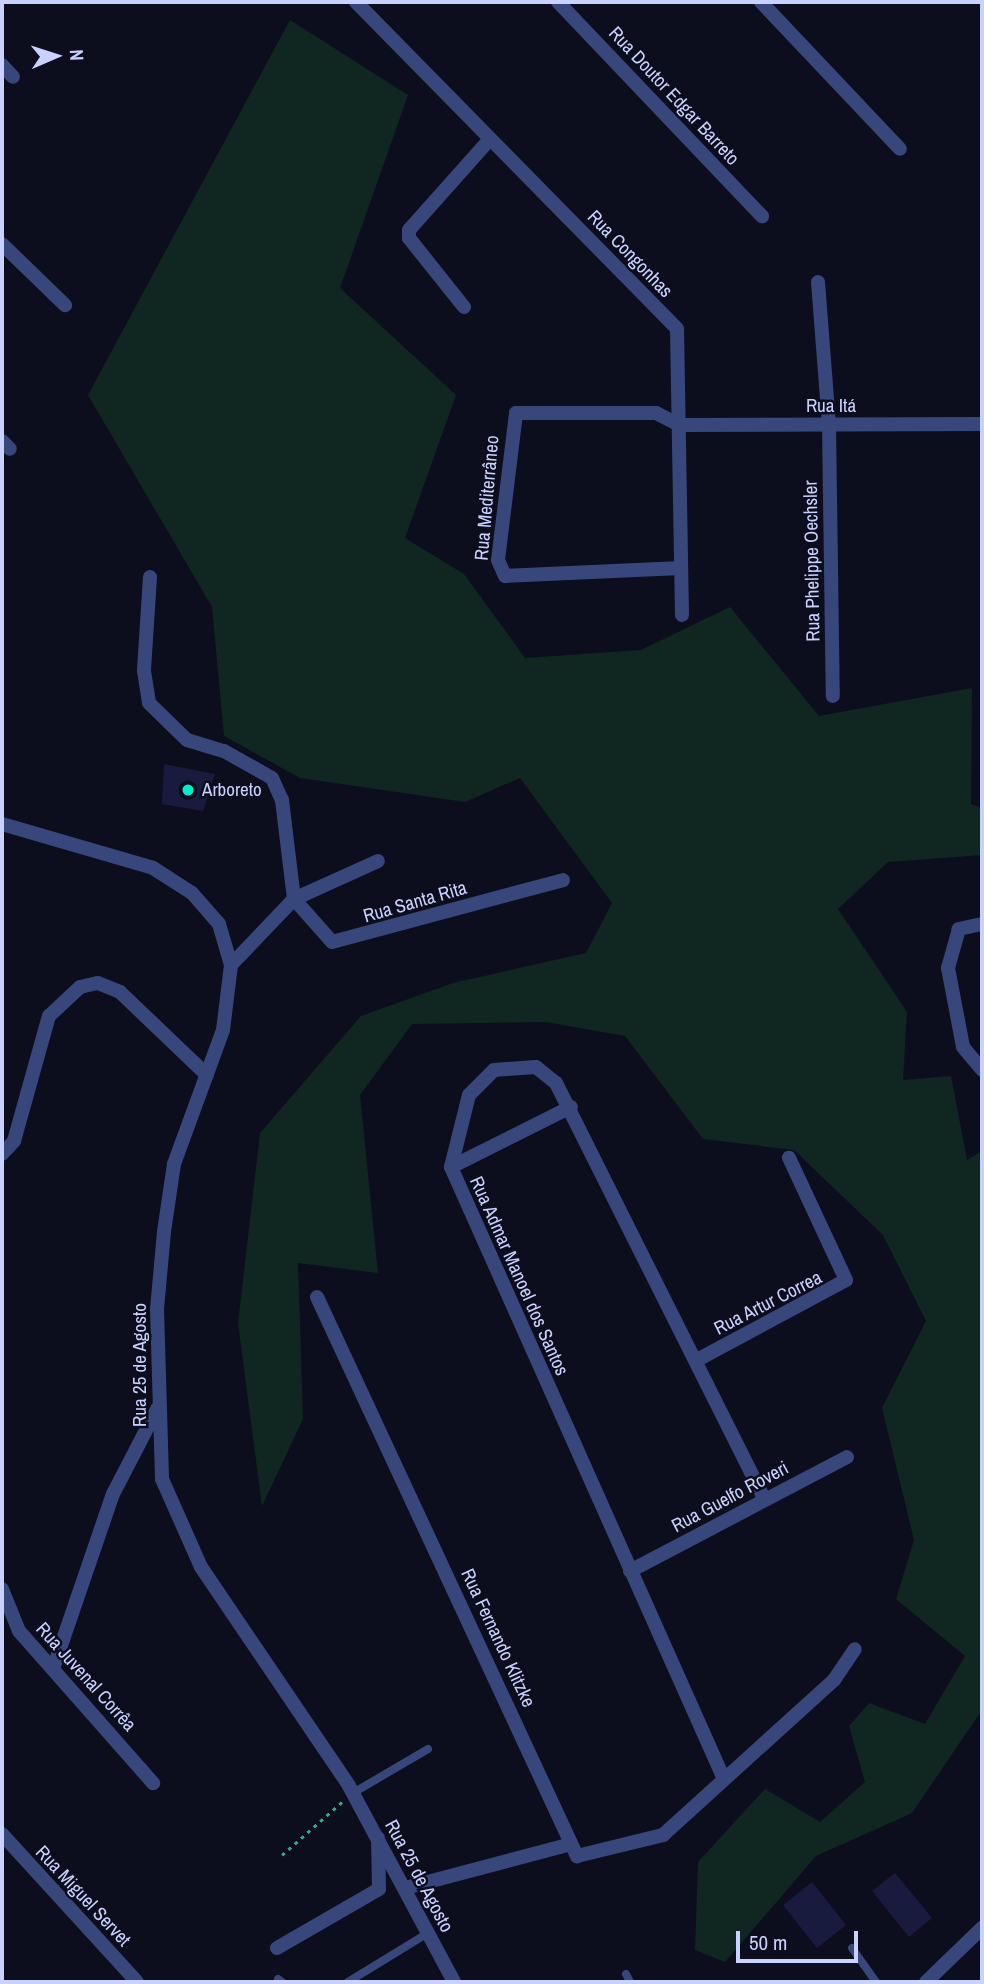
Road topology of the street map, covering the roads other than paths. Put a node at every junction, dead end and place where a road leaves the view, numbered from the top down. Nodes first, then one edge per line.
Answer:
1 (356, 2) edge
2 (558, 2) edge
3 (761, 2) edge
4 (2, 65) edge
5 (13, 77) dead end
6 (491, 139) junction
7 (900, 149) dead end
8 (762, 216) dead end
9 (2, 244) edge
10 (818, 282) dead end
11 (65, 305) dead end
12 (464, 307) dead end
13 (982, 424) edge
14 (680, 425) junction
15 (829, 425) junction
16 (681, 568) junction
17 (150, 577) dead end
18 (682, 615) dead end
19 (833, 696) dead end
20 (2, 824) edge
21 (378, 861) dead end
22 (563, 880) dead end
23 (294, 899) junction
24 (982, 924) edge
25 (231, 965) junction
26 (982, 1070) edge
27 (207, 1075) junction
28 (571, 1107) junction
29 (2, 1154) edge
30 (789, 1158) dead end
31 (451, 1167) junction
32 (317, 1297) dead end
33 (697, 1360) junction
34 (157, 1409) junction
35 (847, 1457) dead end
36 (765, 1500) junction
37 (630, 1571) junction
38 (2, 1589) edge
39 (855, 1649) dead end
40 (54, 1666) junction
41 (428, 1749) dead end
42 (724, 1779) junction
43 (153, 1783) dead end
44 (353, 1793) junction
45 (2, 1834) edge
46 (377, 1838) junction
47 (568, 1845) junction
48 (405, 1888) junction
49 (982, 1928) edge
50 (428, 1933) junction
51 (277, 1948) dead end
52 (852, 1948) dead end
53 (137, 1982) edge
54 (348, 1982) edge
55 (454, 1982) edge
56 (876, 1982) edge
57 (926, 1982) edge

1 - 6 street, Rua Congonhas
2 - 8 street, Rua Doutor Edgar Barreto
3 - 7 street
4 - 5 street
6 - 12 street
6 - 14 street, Rua Congonhas
9 - 11 street
10 - 15 street, Rua Phelippe Oechsler
13 - 15 street, Rua Itá
14 - 15 street, Rua Itá
14 - 16 street, Rua Congonhas
14 - 16 street, Rua Mediterrâneo
15 - 19 street, Rua Phelippe Oechsler
16 - 18 street, Rua Congonhas
17 - 23 street
20 - 25 street, Rua 25 de Agosto
21 - 23 street
22 - 23 street, Rua Santa Rita
23 - 25 street
24 - 26 street
25 - 27 street, Rua 25 de Agosto
27 - 29 street
27 - 34 street, Rua 25 de Agosto
28 - 31 street
28 - 31 street, Rua Admar Manoel dos Santos
28 - 33 street, Rua Admar Manoel dos Santos
30 - 33 street, Rua Artur Correa
31 - 37 street, Rua Admar Manoel dos Santos
32 - 47 street, Rua Fernando Klitzke
33 - 36 street, Rua Admar Manoel dos Santos
34 - 40 street
34 - 44 street, Rua 25 de Agosto
35 - 36 street, Rua Guelfo Roveri
36 - 37 street, Rua Guelfo Roveri
37 - 42 street, Rua Admar Manoel dos Santos
38 - 40 street, Rua Juvenal Corrêa
39 - 42 street
40 - 43 street, Rua Juvenal Corrêa
41 - 44 lane
42 - 47 street
44 - 46 street, Rua 25 de Agosto
45 - 53 street, Rua Miguel Servet
46 - 48 street, Rua 25 de Agosto
46 - 51 street
47 - 48 street
48 - 50 street, Rua 25 de Agosto
49 - 57 street
50 - 54 lane
50 - 55 street, Rua 25 de Agosto
52 - 56 lane

